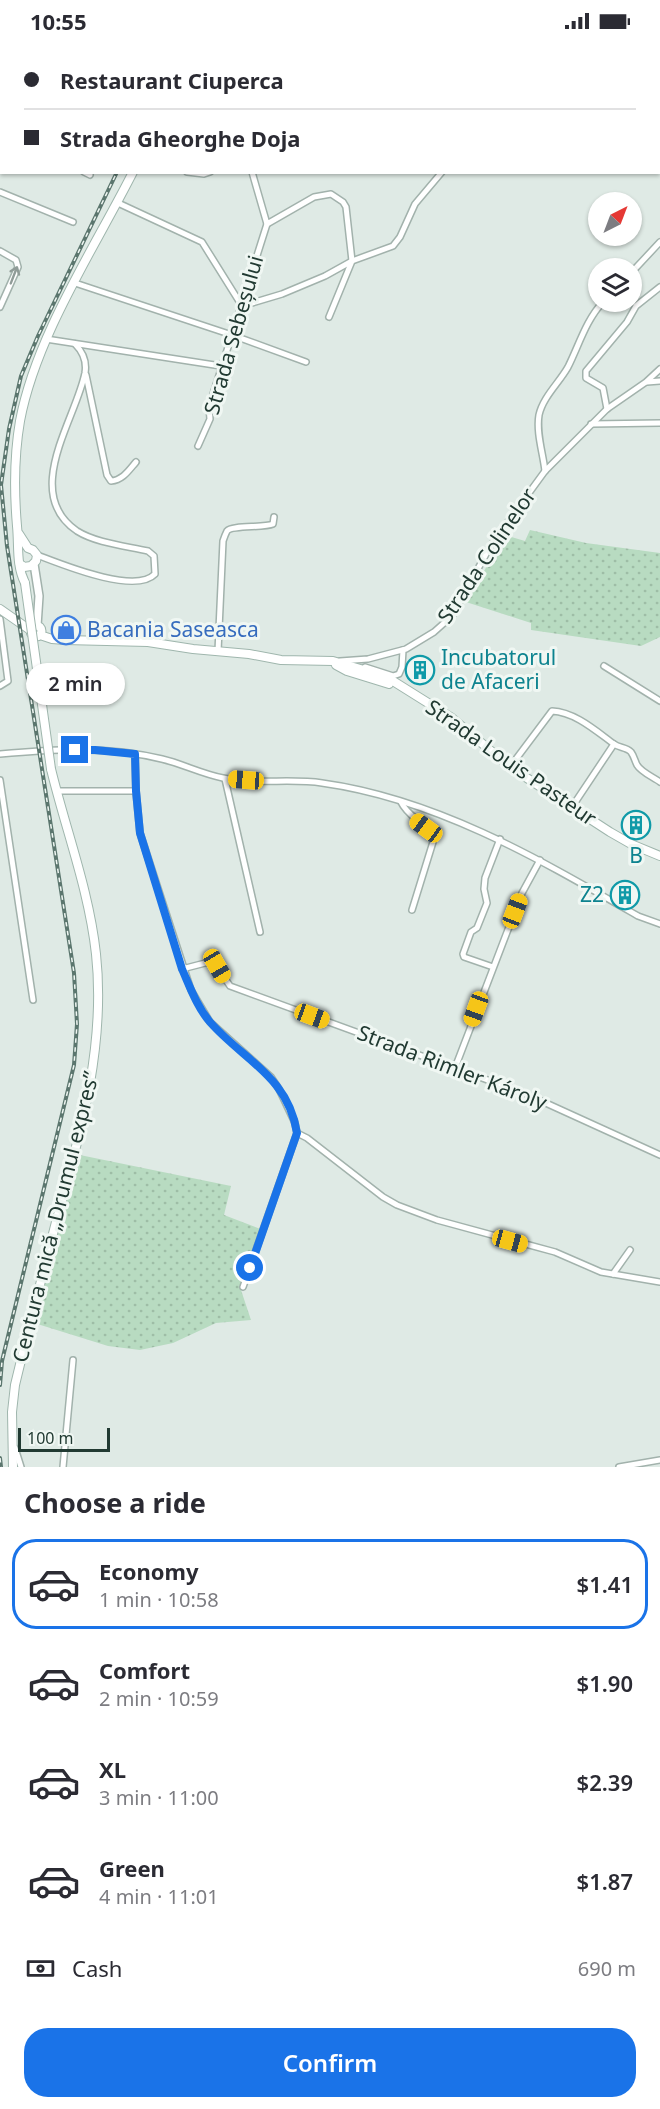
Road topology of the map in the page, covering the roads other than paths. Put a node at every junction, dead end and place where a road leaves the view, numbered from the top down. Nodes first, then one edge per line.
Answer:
1 (87, 174) edge
2 (132, 174) edge
3 (253, 174) edge
4 (440, 174) edge
5 (90, 176) dead end
6 (0, 192) edge
7 (118, 203) junction
8 (73, 222) dead end
9 (267, 224) junction
10 (660, 242) edge
11 (0, 250) edge
12 (352, 261) junction
13 (642, 261) edge
14 (75, 283) junction
15 (660, 287) edge
16 (242, 306) junction
17 (0, 307) edge
18 (596, 312) edge
19 (329, 317) dead end
20 (232, 335) junction
21 (46, 339) junction
22 (75, 344) junction
23 (306, 362) dead end
24 (221, 366) junction
25 (660, 369) edge
26 (85, 373) junction
27 (660, 381) edge
28 (646, 382) junction
29 (607, 409) junction
30 (660, 423) edge
31 (591, 424) junction
32 (198, 446) dead end
33 (136, 462) dead end
34 (545, 471) junction
35 (273, 517) dead end
36 (17, 529) junction
37 (28, 548) junction
38 (18, 554) junction
39 (29, 564) junction
40 (0, 609) edge
41 (0, 619) edge
42 (34, 628) junction
43 (403, 650) junction
44 (218, 651) junction
45 (368, 658) junction
46 (333, 662) junction
47 (604, 666) dead end
48 (365, 668) junction
49 (396, 684) junction
50 (0, 686) edge
51 (660, 701) edge
52 (614, 744) junction
53 (0, 754) edge
54 (135, 754) junction
55 (510, 767) junction
56 (225, 779) junction
57 (0, 780) edge
58 (660, 782) edge
59 (57, 791) junction
60 (136, 791) junction
61 (401, 802) junction
62 (572, 807) junction
63 (500, 839) junction
64 (660, 856) edge
65 (540, 860) junction
66 (412, 910) dead end
67 (660, 924) edge
68 (260, 932) dead end
69 (494, 967) junction
70 (182, 969) junction
71 (33, 1000) dead end
72 (455, 1068) junction
73 (297, 1133) junction
74 (660, 1155) edge
75 (630, 1250) dead end
76 (613, 1274) junction
77 (660, 1282) edge
78 (243, 1287) dead end
79 (73, 1360) dead end
80 (13, 1442) junction
81 (660, 1460) edge
82 (13, 1467) edge
83 (21, 1467) edge
84 (63, 1467) edge
85 (619, 1467) edge

1 - 5 street
2 - 7 main road, Centura mică „Drumul expres”
3 - 9 street
4 - 12 street
6 - 8 street
7 - 14 main road, Centura mică „Drumul expres”
7 - 16 street
9 - 12 street
9 - 16 street, Strada Sebeșului
10 - 13 street
17 -> 11 street
12 - 16 street
12 - 19 street
14 - 20 street
14 - 21 main road, Centura mică „Drumul expres”
15 - 29 street
16 - 20 street, Strada Sebeșului
18 - 34 street
20 - 23 street
20 - 24 street, Strada Sebeșului
21 - 22 street
21 - 36 main road, Centura mică „Drumul expres”
22 - 24 street
22 - 26 street
24 - 32 street, Strada Sebeșului
25 - 28 street, Strada Colinelor
26 - 33 street
26 - 39 street
27 - 28 street
28 - 29 street, Strada Colinelor
29 - 31 street, Strada Colinelor
30 - 31 street
31 - 34 street, Strada Colinelor
34 - 43 street, Strada Colinelor
35 - 44 street
36 - 37 main road
36 - 38 main road, Centura mică „Drumul expres”
37 - 38 main road
37 - 39 main road
38 - 39 main road, Centura mică „Drumul expres”
39 - 42 street
39 - 59 main road, Centura mică „Drumul expres”, bridge
40 - 42 main road
41 - 50 street
42 - 44 main road, Strada Louis Pasteur
43 - 45 street, Strada Colinelor
43 - 48 street
44 - 46 main road, Strada Louis Pasteur
45 - 46 street, Strada Colinelor
45 - 48 street
46 - 48 main road, Strada Louis Pasteur
46 - 49 main road, Strada Louis Pasteur
47 - 51 street
48 - 49 main road, Strada Louis Pasteur
49 - 55 main road, Strada Louis Pasteur
52 - 55 street
52 - 58 street
52 - 62 street
53 - 54 street
54 - 56 street
54 - 60 street
55 - 62 main road, Strada Louis Pasteur
56 - 61 street
56 - 68 street
57 - 71 street
59 - 60 street
59 - 80 main road, Centura mică „Drumul expres”
60 - 70 street
61 - 63 street
61 - 66 street
62 - 64 main road, Strada Louis Pasteur
63 - 65 street
63 - 69 street
65 - 67 street
65 - 69 street
69 - 72 street
70 - 72 street, Strada Rimler Károly
70 - 73 street
72 - 74 street, Strada Rimler Károly
73 - 76 street
73 - 78 street
75 - 76 street
76 - 77 street
79 - 84 street
80 - 82 main road, Centura mică „Drumul expres”
80 - 83 street
81 - 85 street

